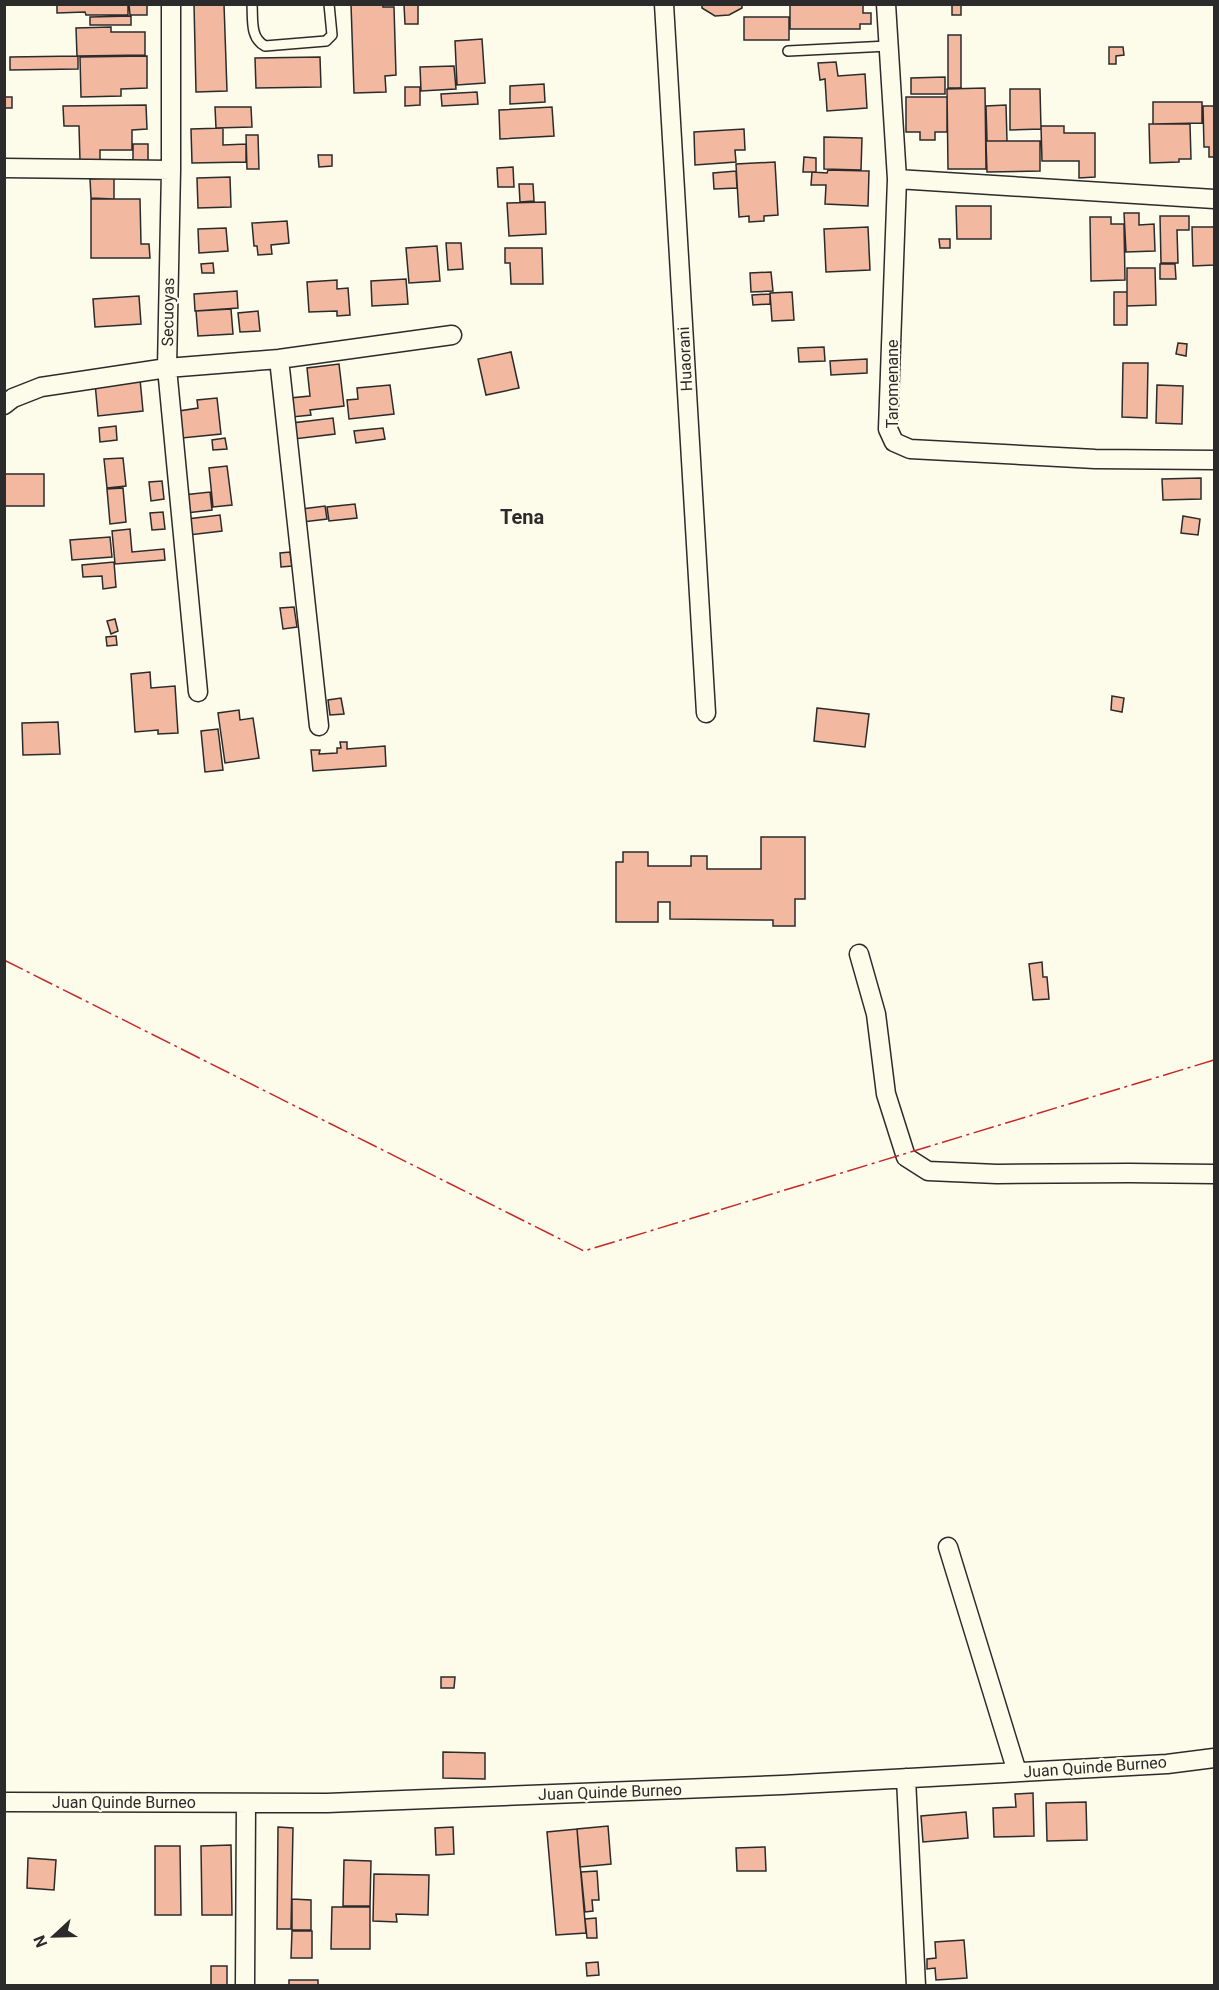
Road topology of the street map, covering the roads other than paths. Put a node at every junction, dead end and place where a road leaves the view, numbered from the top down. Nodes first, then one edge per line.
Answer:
1 (171, 4) edge
2 (252, 4) edge
3 (329, 4) edge
4 (664, 4) edge
5 (886, 4) edge
6 (888, 46) junction
7 (788, 51) dead end
8 (4, 168) edge
9 (171, 170) junction
10 (897, 179) junction
11 (1215, 199) edge
12 (452, 334) dead end
13 (279, 359) junction
14 (167, 368) junction
15 (4, 405) edge
16 (1215, 460) edge
17 (198, 692) dead end
18 (706, 713) dead end
19 (319, 726) dead end
20 (859, 954) dead end
21 (1215, 1174) edge
22 (948, 1547) dead end
23 (1215, 1758) edge
24 (1017, 1772) junction
25 (906, 1778) junction
26 (4, 1802) edge
27 (246, 1803) junction
28 (245, 1986) edge
29 (916, 1986) edge

1 - 9 street, Secuoyas
2 - 3 lane
4 - 18 street, Huaorani
5 - 6 street, Taromenane
6 - 7 lane
6 - 10 street, Taromenane
8 - 9 street
9 - 14 street, Secuoyas
10 - 11 street
10 - 16 street, Taromenane
12 - 13 street, Secuoyas
13 - 14 street, Secuoyas
13 - 19 street
14 - 15 street
14 - 17 street
20 - 21 street
22 - 24 street
23 - 24 street, Juan Quinde Burneo
24 - 25 street, Juan Quinde Burneo
25 - 27 street, Juan Quinde Burneo
25 - 29 street
26 - 27 street, Juan Quinde Burneo
27 - 28 street

